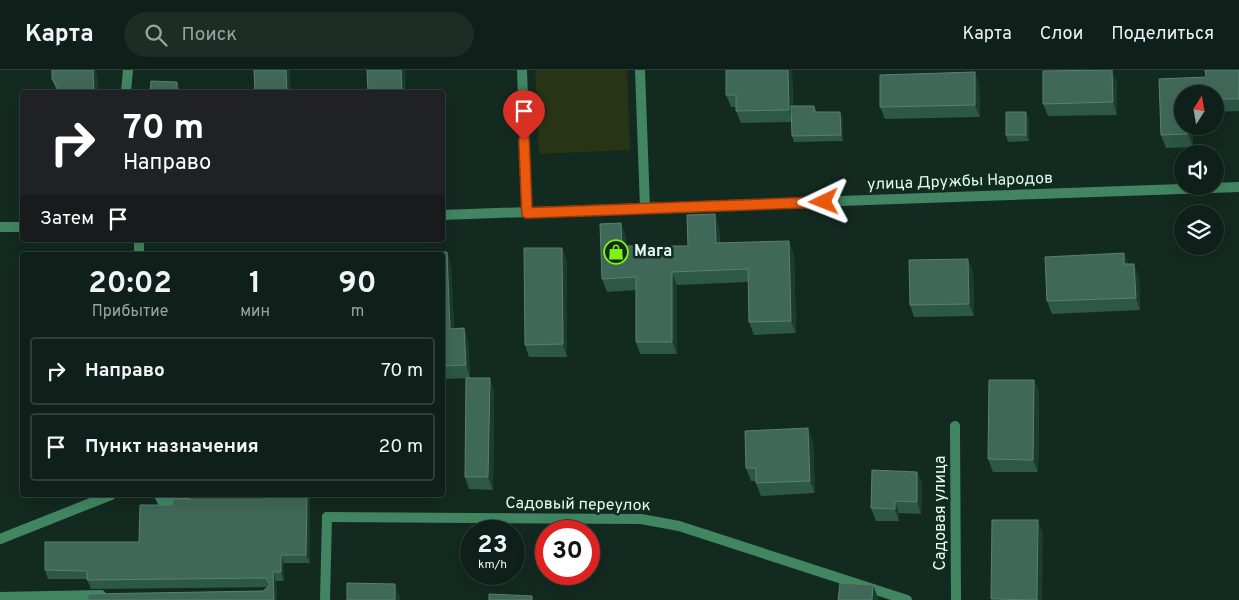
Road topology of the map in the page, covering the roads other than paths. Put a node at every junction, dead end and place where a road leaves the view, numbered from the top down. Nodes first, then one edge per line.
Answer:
1 (128, 70) edge
2 (522, 70) edge
3 (640, 70) edge
4 (126, 90) edge
5 (1239, 187) edge
6 (645, 208) junction
7 (527, 213) junction
8 (445, 215) edge
9 (0, 227) edge
10 (20, 227) edge
11 (955, 426) dead end
12 (106, 497) edge
13 (160, 497) edge
14 (200, 501) edge
15 (0, 539) edge
16 (108, 595) edge
17 (0, 597) edge
18 (325, 600) edge
19 (907, 600) edge
20 (956, 600) edge

1 - 4 street
2 - 7 street
3 - 6 street
5 - 6 street, улица Дружбы Народов
6 - 7 street, улица Дружбы Народов
7 - 8 street, улица Дружбы Народов
9 - 10 street
11 - 20 street, Садовая улица
12 - 15 street
13 - 14 street
16 - 17 street
18 - 19 street, Садовый переулок

